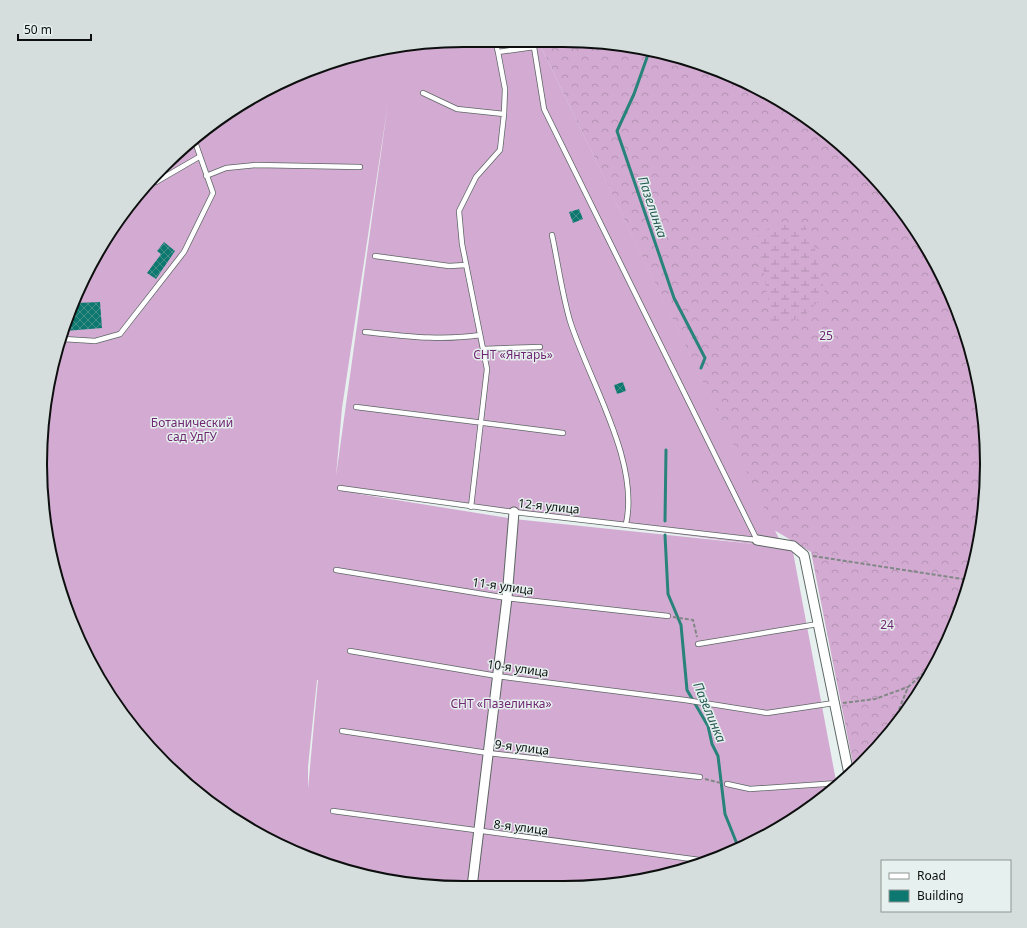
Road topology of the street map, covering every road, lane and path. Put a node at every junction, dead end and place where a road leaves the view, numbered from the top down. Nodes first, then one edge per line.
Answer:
1 (497, 47) edge
2 (498, 52) junction
3 (423, 93) dead end
4 (504, 114) junction
5 (196, 145) edge
6 (199, 156) junction
7 (360, 168) dead end
8 (206, 176) junction
9 (158, 181) edge
10 (552, 235) dead end
11 (375, 256) dead end
12 (466, 265) junction
13 (365, 332) dead end
14 (480, 335) junction
15 (66, 339) edge
16 (540, 347) dead end
17 (483, 349) junction
18 (356, 407) dead end
19 (480, 424) junction
20 (563, 434) dead end
21 (340, 488) dead end
22 (471, 507) junction
23 (514, 512) junction
24 (626, 524) junction
25 (757, 540) junction
26 (804, 555) junction
27 (336, 570) dead end
28 (964, 579) edge
29 (507, 598) junction
30 (668, 616) dead end
31 (682, 618) dead end
32 (818, 624) junction
33 (698, 644) joint
34 (350, 651) dead end
35 (923, 673) edge
36 (497, 676) junction
37 (908, 687) junction
38 (834, 703) junction
39 (898, 713) edge
40 (342, 731) dead end
41 (488, 753) junction
42 (848, 769) edge
43 (700, 777) dead end
44 (728, 784) dead end
45 (831, 784) edge
46 (333, 811) dead end
47 (478, 831) junction
48 (695, 859) edge
49 (473, 881) edge

1 - 2 lane
2 - 4 lane
2 - 25 lane
3 - 4 lane
4 - 12 lane
5 - 6 lane
6 - 8 lane
6 - 9 lane
7 - 8 lane
8 - 15 lane
10 - 24 lane
11 - 12 lane
12 - 14 lane
13 - 14 lane
14 - 17 lane
16 - 17 lane
17 - 19 lane
18 - 19 lane
19 - 20 lane
19 - 22 lane
21 - 22 lane, 12-я улица
22 - 23 lane, 12-я улица
23 - 24 lane, 12-я улица
23 - 29 street
24 - 25 lane, 12-я улица
25 - 26 street
26 - 28 path
26 - 32 street
27 - 29 lane, 11-я улица
29 - 30 lane, 11-я улица
29 - 36 street
31 - 33 path
32 - 33 lane
32 - 38 street
34 - 36 lane, 10-я улица
35 - 37 path
36 - 38 lane, 10-я улица
36 - 41 street
37 - 38 path
37 - 39 path
38 - 42 street
40 - 41 lane, 9-я улица
41 - 43 lane, 9-я улица
41 - 47 street
44 - 45 lane
46 - 47 lane, 8-я улица
47 - 48 lane, 8-я улица
47 - 49 street

